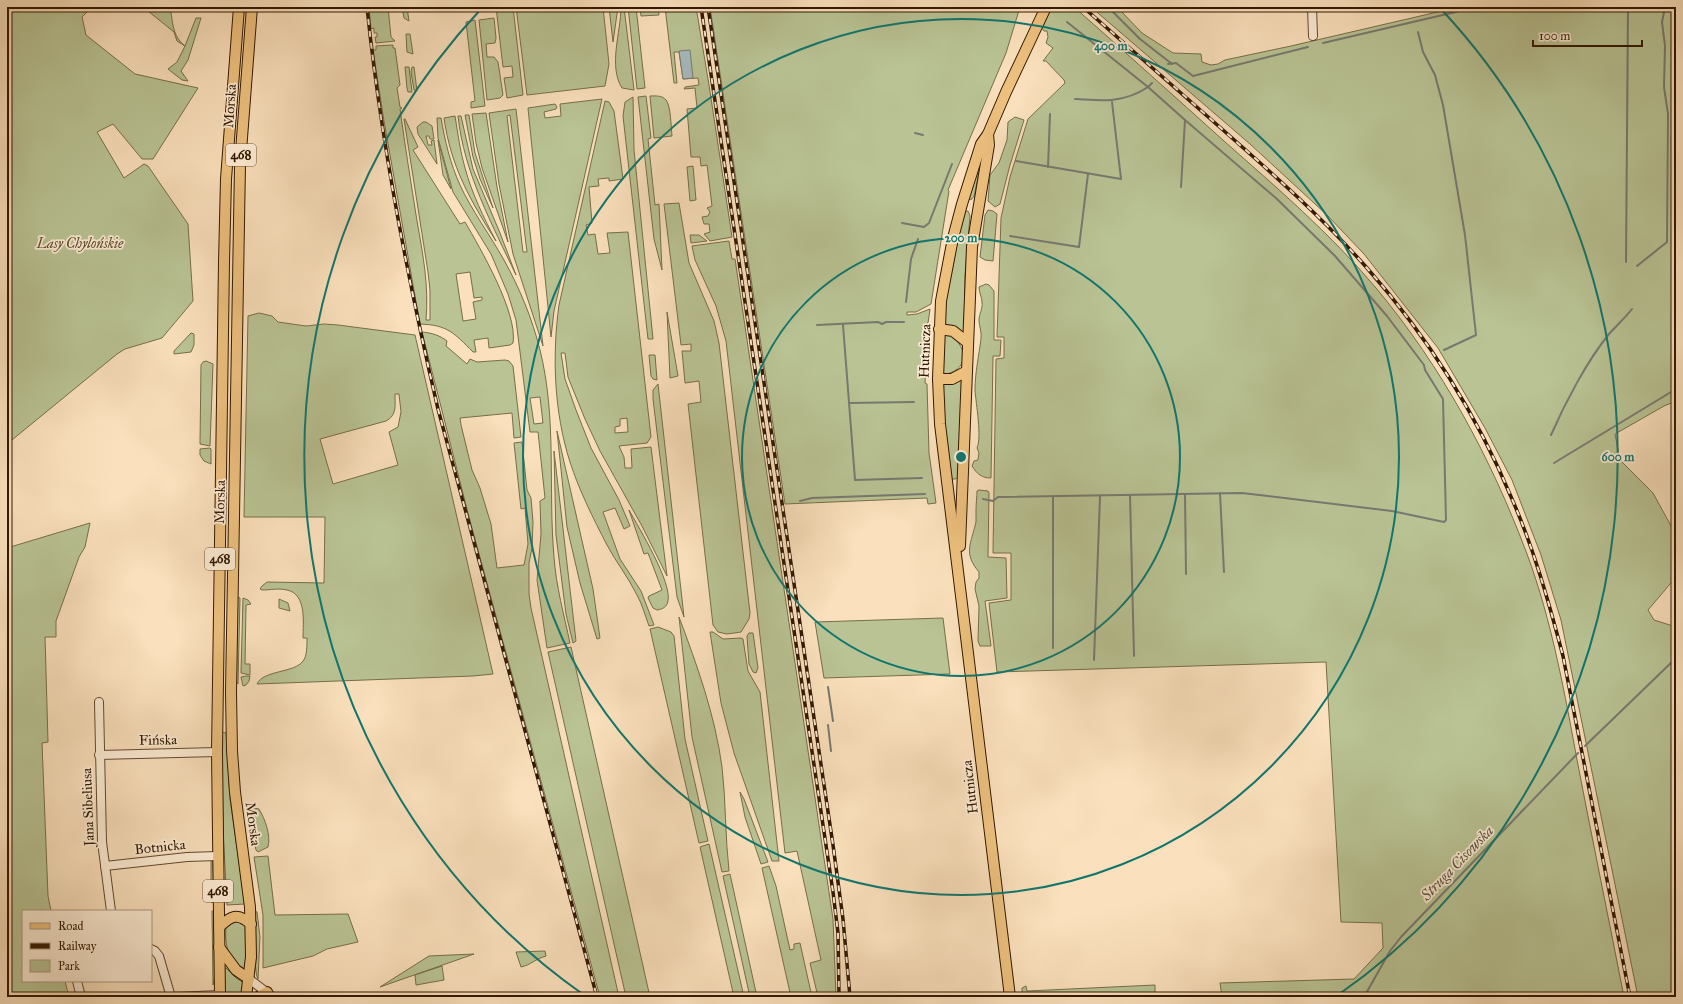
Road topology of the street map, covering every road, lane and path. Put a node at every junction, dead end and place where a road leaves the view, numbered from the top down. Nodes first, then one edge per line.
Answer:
1 (239, 7) edge
2 (252, 7) edge
3 (1046, 7) edge
4 (1312, 7) edge
5 (1313, 36) dead end
6 (988, 134) junction
7 (962, 204) junction
8 (977, 209) junction
9 (939, 329) junction
10 (967, 342) junction
11 (967, 371) junction
12 (938, 380) junction
13 (962, 484) junction
14 (947, 485) junction
15 (959, 574) junction
16 (99, 702) dead end
17 (217, 752) junction
18 (99, 755) junction
19 (217, 856) junction
20 (105, 866) junction
21 (111, 910) edge
22 (250, 924) junction
23 (219, 927) junction
24 (219, 947) junction
25 (154, 951) edge
26 (249, 979) junction
27 (78, 982) edge
28 (270, 995) edge
29 (220, 996) edge
30 (81, 997) edge
31 (172, 997) edge
32 (246, 997) edge
33 (258, 997) edge
34 (1010, 997) edge

1 - 17 main road, Morska / 468
2 - 22 main road, Morska / 468
3 - 6 main road, Hutnicza
4 - 5 street
6 - 7 main road, Hutnicza
6 - 8 main road, Hutnicza
7 - 8 main road
7 - 9 main road, Hutnicza
8 - 10 main road, Hutnicza
9 - 10 main road
9 - 12 main road, Hutnicza
10 - 11 main road, Hutnicza
11 - 12 main road
11 - 13 main road, Hutnicza
12 - 14 main road, Hutnicza
13 - 14 main road
13 - 15 main road, Hutnicza
14 - 15 main road, Hutnicza
15 - 34 main road, Hutnicza
16 - 18 street, Jana Sibeliusa
17 - 18 street, Fińska
17 - 19 main road, Morska / 468
18 - 20 street, Jana Sibeliusa
19 - 20 street, Botnicka
19 - 23 main road, Morska / 468
20 - 21 street, Jana Sibeliusa
22 - 23 main road
22 - 26 main road, Morska / 468
23 - 24 main road, Morska / 468
24 - 26 main road
24 - 29 main road, Morska / 468
25 - 31 street
26 - 28 street
26 - 32 main road, Morska / 468
27 - 30 street
28 - 33 main road
29 - 31 street

